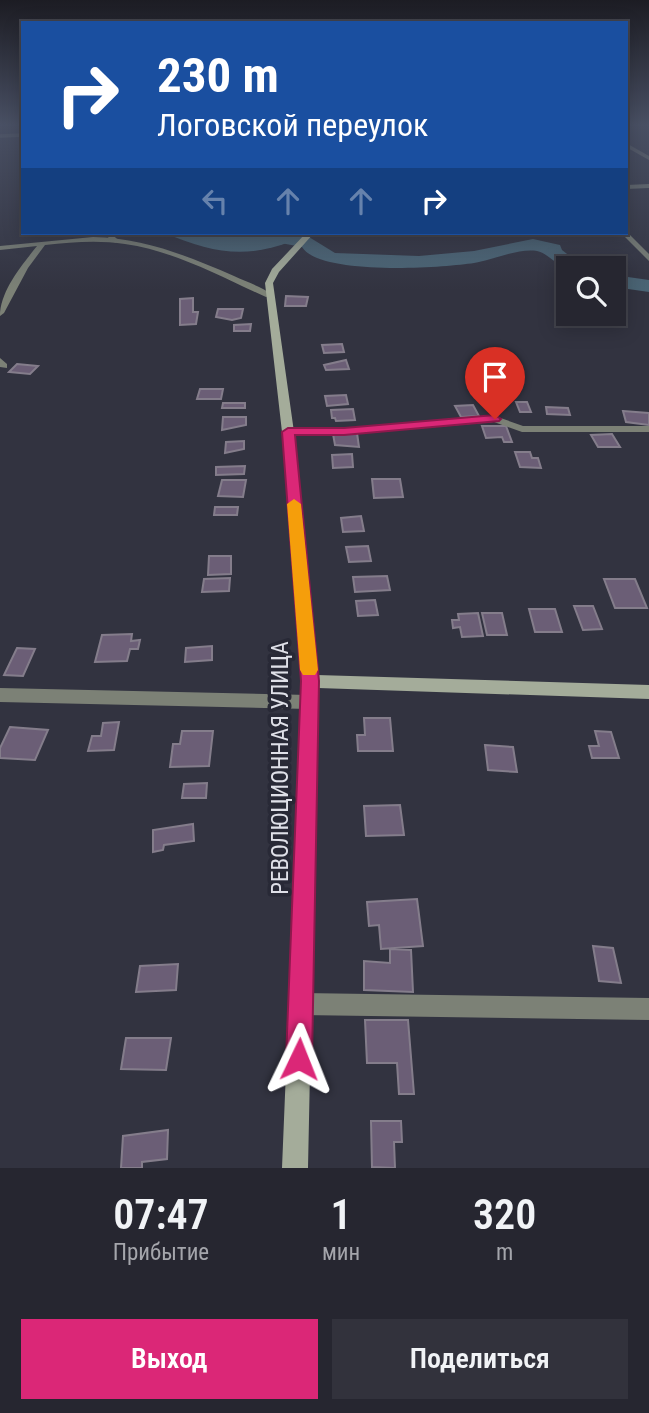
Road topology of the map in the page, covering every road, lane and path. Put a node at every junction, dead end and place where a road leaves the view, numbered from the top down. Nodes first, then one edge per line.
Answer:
1 (649, 186) edge
2 (628, 187) edge
3 (109, 235) edge
4 (308, 235) edge
5 (627, 235) edge
6 (115, 240) junction
7 (42, 244) junction
8 (0, 248) edge
9 (649, 260) edge
10 (269, 295) junction
11 (0, 313) edge
12 (649, 429) edge
13 (288, 432) junction
14 (310, 681) junction
15 (649, 692) edge
16 (0, 695) edge
17 (309, 702) junction
18 (301, 1004) junction
19 (649, 1010) edge
20 (295, 1168) edge

1 - 2 street
3 - 6 lane
4 - 10 main road, РЕВОЛЮЦИОННАЯ УЛИЦА
5 - 9 street
6 - 7 street
6 - 10 street
7 - 8 street
7 - 11 street
10 - 13 main road, РЕВОЛЮЦИОННАЯ УЛИЦА
12 - 13 street
13 - 14 main road, РЕВОЛЮЦИОННАЯ УЛИЦА
14 - 15 main road
14 - 17 main road, РЕВОЛЮЦИОННАЯ УЛИЦА
16 - 17 street
17 - 18 main road, РЕВОЛЮЦИОННАЯ УЛИЦА
18 - 19 street
18 - 20 main road, РЕВОЛЮЦИОННАЯ УЛИЦА

